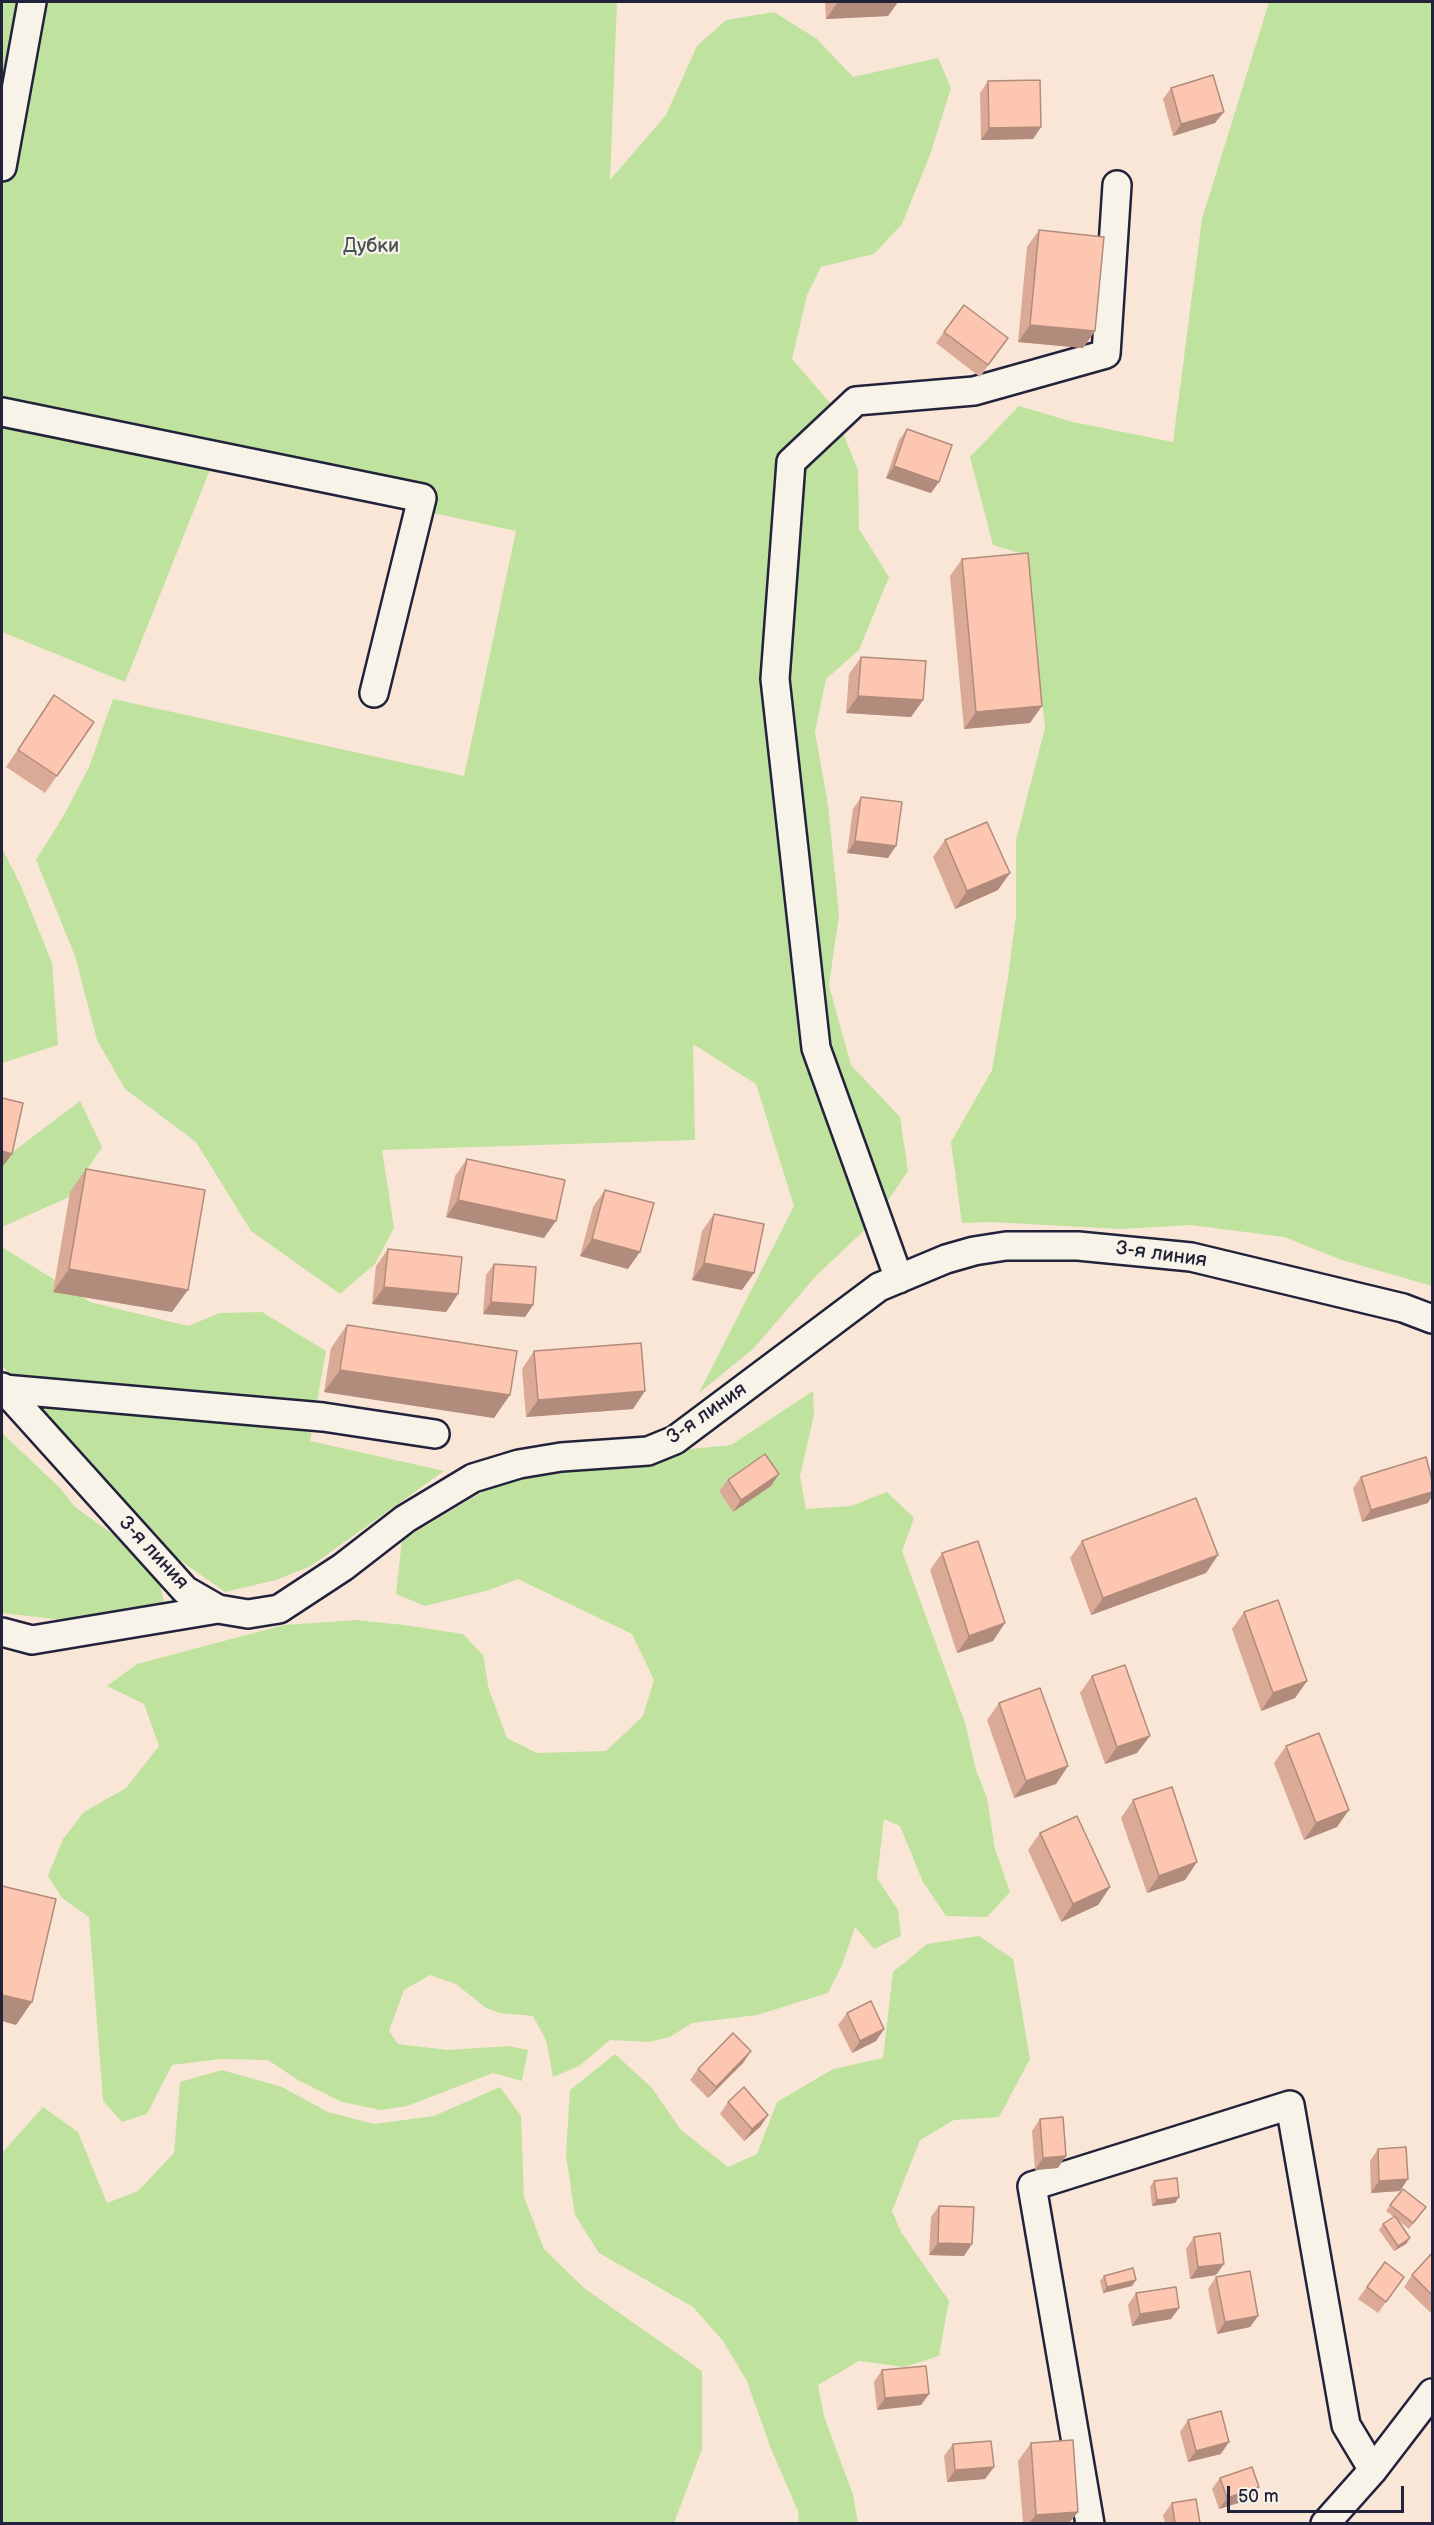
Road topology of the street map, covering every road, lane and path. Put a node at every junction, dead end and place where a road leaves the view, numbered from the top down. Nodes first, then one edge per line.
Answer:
1 (32, 2) edge
2 (2, 167) edge
3 (1117, 185) dead end
4 (2, 412) edge
5 (374, 693) dead end
6 (899, 1279) junction
7 (1432, 1319) edge
8 (3, 1388) edge
9 (435, 1434) dead end
10 (218, 1608) junction
11 (2, 1632) edge
12 (1432, 2393) edge
13 (1373, 2470) junction
14 (1089, 2523) edge
15 (1325, 2523) edge

1 - 2 street
3 - 6 street
4 - 5 street
6 - 7 street, 3-я линия
6 - 10 street, 3-я линия
8 - 9 street
8 - 10 street, 3-я линия
10 - 11 street
12 - 13 street
13 - 14 street
13 - 15 street

